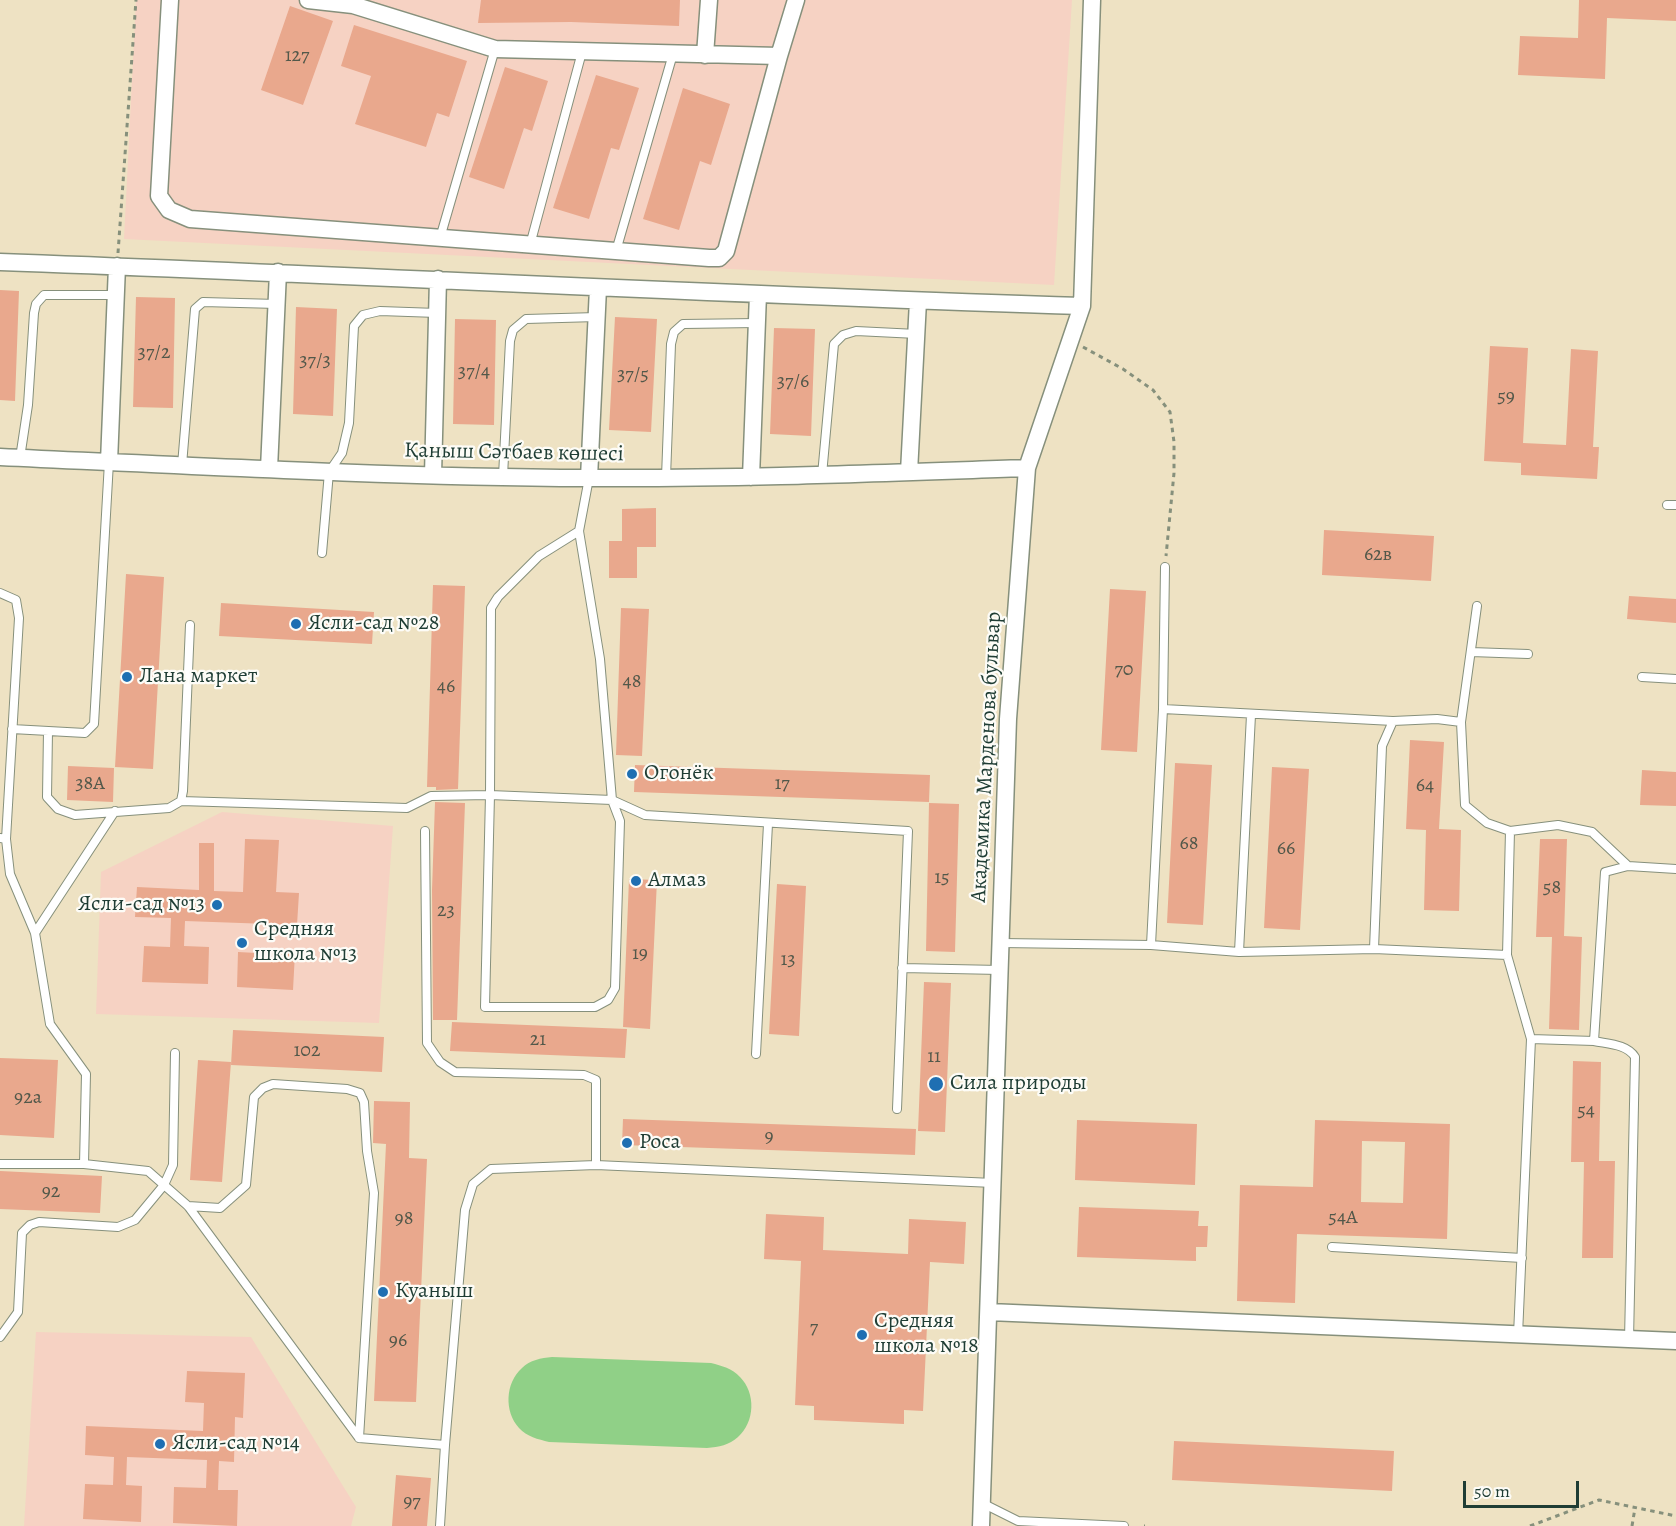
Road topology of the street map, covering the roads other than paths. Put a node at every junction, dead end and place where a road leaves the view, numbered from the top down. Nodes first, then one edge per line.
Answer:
1 (170, 0) edge
2 (308, 0) edge
3 (709, 0) edge
4 (796, 0) edge
5 (1092, 0) edge
6 (354, 2) edge
7 (495, 49) junction
8 (582, 52) junction
9 (673, 54) junction
10 (705, 55) junction
11 (778, 56) junction
12 (440, 238) junction
13 (530, 245) junction
14 (616, 251) junction
15 (0, 262) edge
16 (117, 266) junction
17 (278, 272) junction
18 (438, 279) junction
19 (598, 288) junction
20 (758, 294) junction
21 (117, 295) junction
22 (918, 301) junction
23 (277, 304) junction
24 (1082, 306) junction
25 (437, 313) junction
26 (597, 317) junction
27 (757, 323) junction
28 (917, 334) junction
29 (0, 457) edge
30 (20, 458) junction
31 (109, 462) junction
32 (182, 465) junction
33 (1027, 468) junction
34 (269, 470) junction
35 (329, 472) junction
36 (909, 472) junction
37 (433, 475) junction
38 (822, 475) junction
39 (503, 476) junction
40 (666, 477) junction
41 (751, 477) junction
42 (589, 478) junction
43 (579, 531) junction
44 (322, 553) dead end
45 (1165, 567) road end
46 (0, 592) edge
47 (1478, 606) dead end
48 (190, 625) dead end
49 (1471, 652) junction
50 (1527, 654) dead end
51 (1642, 677) dead end
52 (1676, 679) edge
53 (1163, 709) junction
54 (1251, 715) junction
55 (1393, 721) junction
56 (1461, 722) junction
57 (12, 729) junction
58 (48, 731) junction
59 (490, 795) junction
60 (612, 800) junction
61 (181, 801) junction
62 (115, 811) junction
63 (768, 824) junction
64 (425, 831) dead end
65 (1510, 831) junction
66 (3, 839) edge
67 (1628, 866) junction
68 (1676, 868) edge
69 (35, 933) junction
70 (1001, 943) junction
71 (1151, 945) junction
72 (1374, 949) junction
73 (1239, 952) junction
74 (1507, 955) junction
75 (902, 968) junction
76 (1000, 970) junction
77 (1531, 1039) junction
78 (1594, 1041) junction
79 (176, 1053) dead end
80 (756, 1054) dead end
81 (897, 1109) dead end
82 (0, 1164) edge
83 (84, 1164) junction
84 (596, 1165) junction
85 (993, 1183) junction
86 (164, 1185) junction
87 (188, 1206) junction
88 (1332, 1247) dead end
89 (1522, 1258) junction
90 (989, 1312) junction
91 (1518, 1335) junction
92 (0, 1337) edge
93 (1629, 1340) junction
94 (1676, 1341) edge
95 (359, 1438) junction
96 (445, 1444) junction
97 (982, 1503) junction
98 (1018, 1524) edge
99 (440, 1526) edge
100 (981, 1526) edge
101 (1124, 1526) edge

1 - 12 street
2 - 6 street
3 - 10 street
4 - 11 street
5 - 24 street, Академика Марденова бульвар
6 - 7 street
7 - 8 street
7 - 12 lane
8 - 9 street
8 - 13 lane
9 - 10 street
9 - 14 lane
10 - 11 street
11 - 14 street
12 - 13 street
13 - 14 street
15 - 16 street
16 - 17 street
16 - 21 street
17 - 18 street
17 - 23 street
18 - 19 street
18 - 25 street
19 - 20 street
19 - 26 street
20 - 22 street
20 - 27 street
21 - 30 lane
21 - 31 street
22 - 24 street
22 - 28 street
23 - 32 lane
23 - 34 street
24 - 33 street, Академика Марденова бульвар
25 - 35 lane
25 - 37 street
26 - 39 lane
26 - 42 street
27 - 40 lane
27 - 41 street
28 - 36 street
28 - 38 lane
29 - 30 street, Қаныш Сәтбаев көшесі
30 - 31 street, Қаныш Сәтбаев көшесі
31 - 32 street, Қаныш Сәтбаев көшесі
31 - 58 lane
32 - 34 street, Қаныш Сәтбаев көшесі
33 - 36 street, Қаныш Сәтбаев көшесі
33 - 70 street, Академика Марденова бульвар
34 - 35 street, Қаныш Сәтбаев көшесі
35 - 37 street, Қаныш Сәтбаев көшесі
35 - 44 lane
36 - 38 street, Қаныш Сәтбаев көшесі
37 - 39 street, Қаныш Сәтбаев көшесі
38 - 41 street, Қаныш Сәтбаев көшесі
39 - 42 street, Қаныш Сәтбаев көшесі
40 - 41 street, Қаныш Сәтбаев көшесі
40 - 42 street, Қаныш Сәтбаев көшесі
42 - 43 lane
43 - 59 lane
43 - 60 lane
45 - 53 lane
46 - 57 lane
47 - 49 lane
48 - 61 lane
49 - 50 lane
49 - 56 lane
51 - 52 lane
53 - 54 lane
53 - 71 lane
54 - 55 lane
54 - 73 lane
55 - 56 lane
55 - 72 lane
56 - 65 lane
57 - 58 lane
57 - 66 lane
58 - 62 lane
59 - 60 lane
59 - 60 lane
59 - 61 lane
60 - 63 lane
61 - 62 lane
62 - 69 lane
63 - 75 lane
63 - 80 lane
64 - 84 lane
65 - 67 lane
65 - 74 lane
66 - 69 lane
67 - 68 lane
67 - 78 lane
69 - 83 lane
70 - 71 lane
70 - 76 street, Академика Марденова бульвар
71 - 73 lane
72 - 73 lane
72 - 74 lane
74 - 77 lane
75 - 76 lane
75 - 81 lane
76 - 85 street, Академика Марденова бульвар
77 - 78 lane
77 - 89 lane
78 - 93 lane
79 - 86 lane
82 - 83 lane
83 - 86 lane
84 - 85 lane
84 - 96 lane
85 - 90 street, Академика Марденова бульвар
86 - 87 lane
86 - 92 lane
87 - 95 lane
87 - 95 lane
88 - 89 lane
89 - 91 lane
90 - 91 street
90 - 97 street, Академика Марденова бульвар
91 - 93 street
93 - 94 street
95 - 96 lane
96 - 99 lane
97 - 98 lane
97 - 100 street, Академика Марденова бульвар
98 - 101 lane

